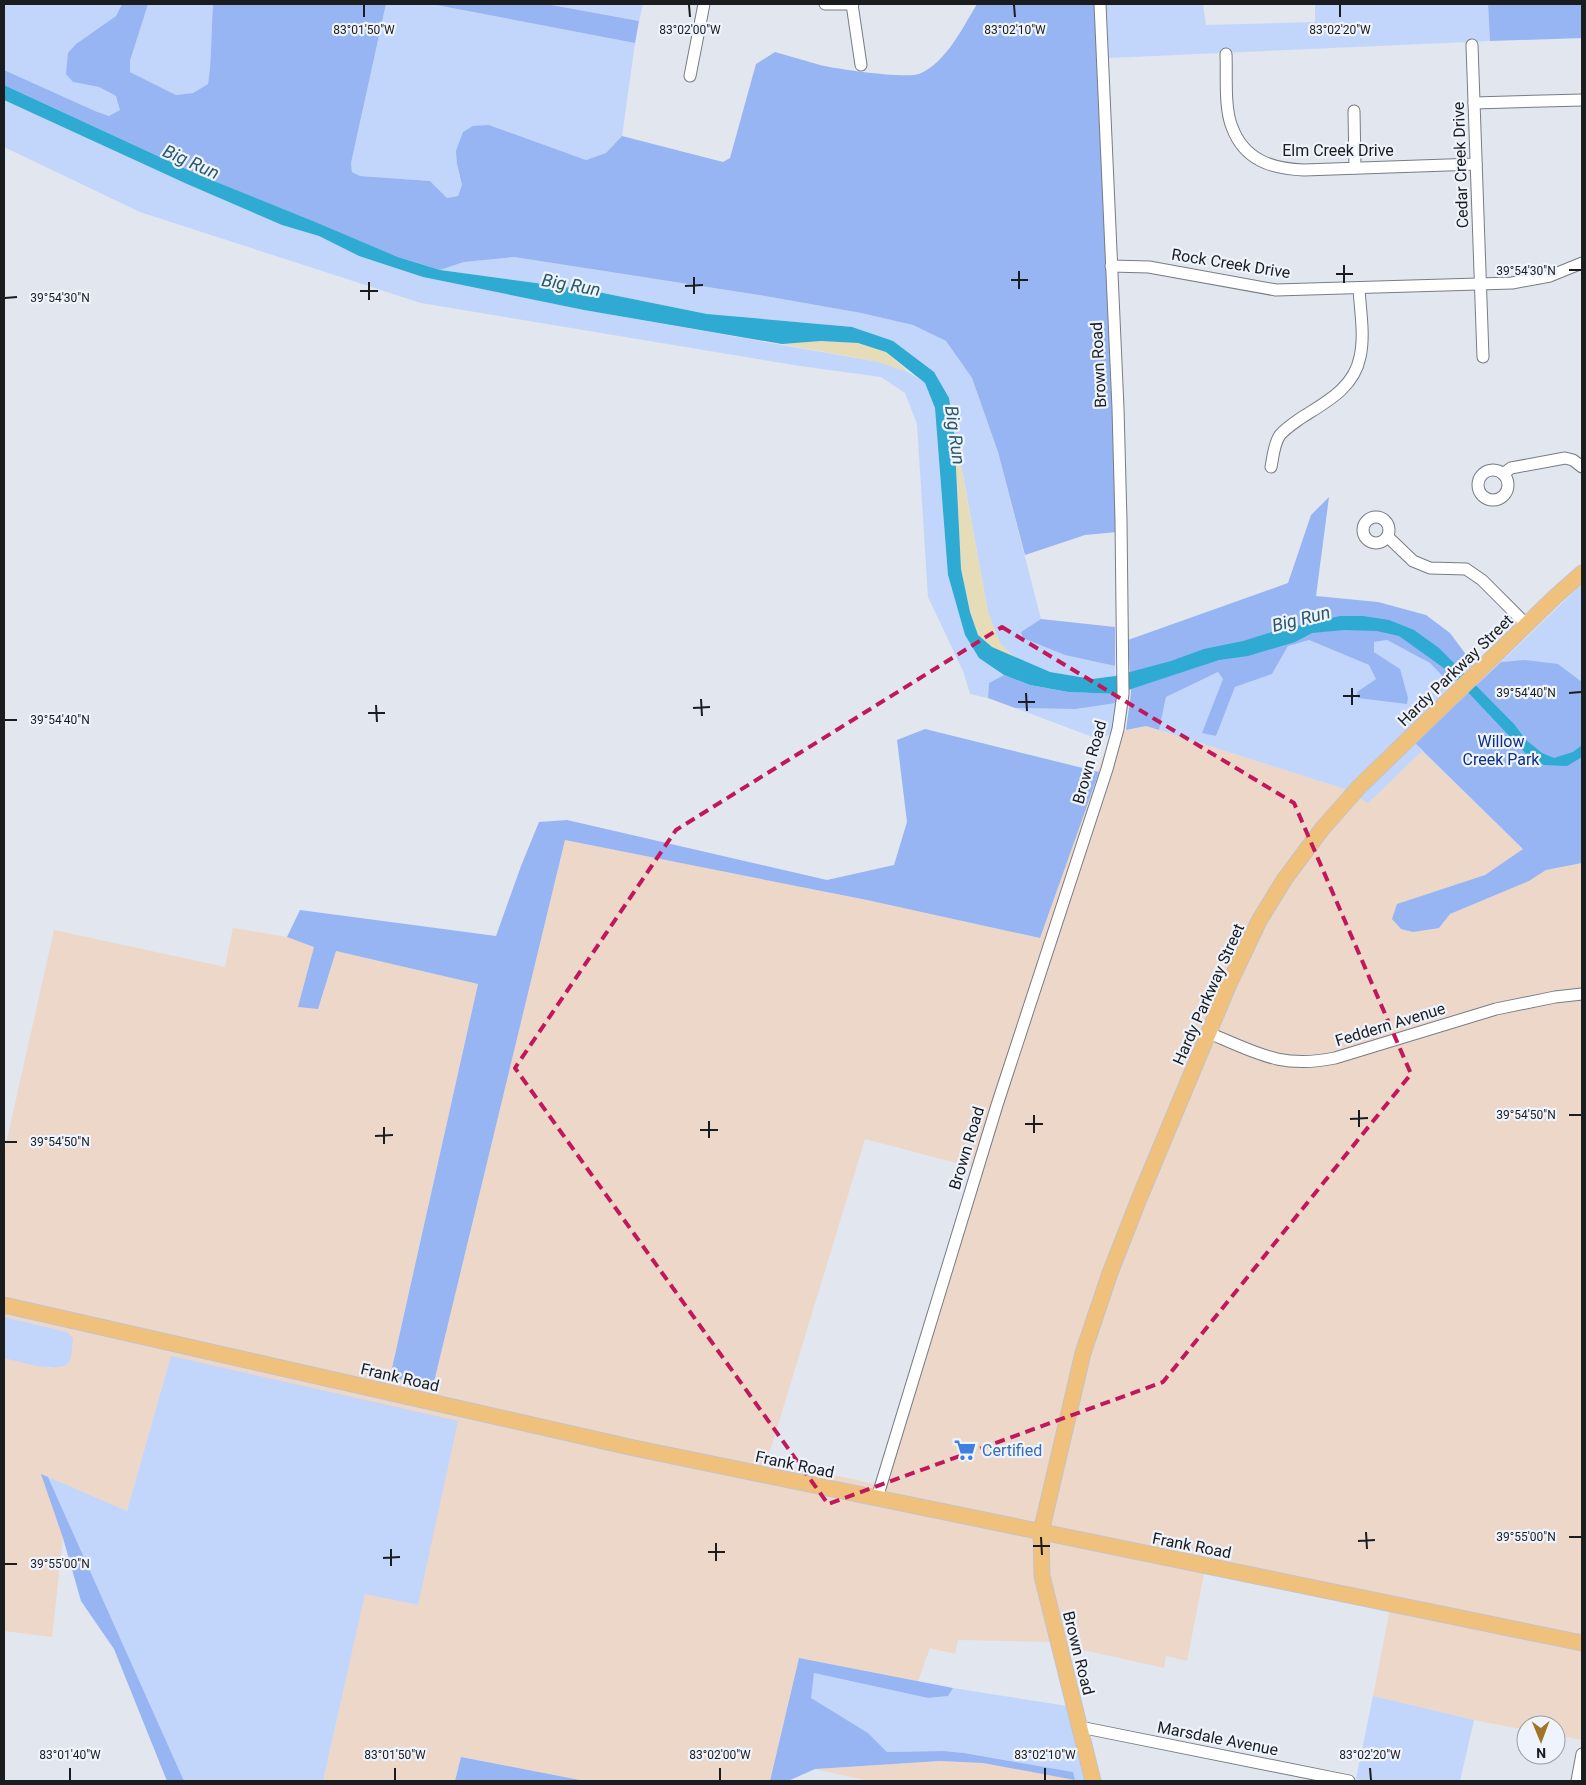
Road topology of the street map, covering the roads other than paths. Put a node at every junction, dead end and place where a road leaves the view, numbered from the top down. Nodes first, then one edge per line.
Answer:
1 (704, 4) edge
2 (825, 4) edge
3 (853, 4) edge
4 (1100, 4) edge
5 (1472, 45) dead end
6 (1226, 54) dead end
7 (861, 65) dead end
8 (690, 76) dead end
9 (1582, 100) edge
10 (1474, 104) junction
11 (1354, 111) dead end
12 (1476, 164) junction
13 (1355, 168) junction
14 (1582, 263) edge
15 (1111, 266) junction
16 (1480, 284) junction
17 (1359, 288) junction
18 (1483, 356) dead end
19 (1271, 467) dead end
20 (1582, 467) edge
21 (1503, 474) dead end
22 (1388, 537) dead end
23 (1582, 573) edge
24 (1526, 624) junction
25 (1582, 994) edge
26 (1209, 1033) junction
27 (4, 1305) edge
28 (876, 1498) junction
29 (1041, 1532) junction
30 (1582, 1643) edge
31 (1080, 1727) junction
32 (1582, 1754) edge
33 (1093, 1781) edge
34 (1349, 1781) edge
35 (1577, 1781) edge

1 - 8 street
2 - 3 street
3 - 7 street
4 - 15 street, Brown Road
5 - 10 street, Cedar Creek Drive
6 - 13 street, Elm Creek Drive
9 - 10 street
10 - 12 street, Cedar Creek Drive
11 - 13 street
12 - 13 street, Elm Creek Drive
12 - 16 street, Cedar Creek Drive
14 - 16 street, Rock Creek Drive
15 - 17 street, Rock Creek Drive
15 - 28 street, Brown Road
16 - 17 street, Rock Creek Drive
16 - 18 street, Cedar Creek Drive
17 - 19 street
20 - 21 street
22 - 24 street
23 - 24 main road, Hardy Parkway Street
24 - 26 main road, Hardy Parkway Street
25 - 26 street, Feddern Avenue
26 - 29 main road, Hardy Parkway Street
27 - 28 main road, Frank Road
28 - 29 main road, Frank Road
29 - 30 main road, Frank Road
29 - 31 main road, Brown Road
31 - 33 main road, Brown Road
31 - 34 street, Marsdale Avenue
32 - 35 street

